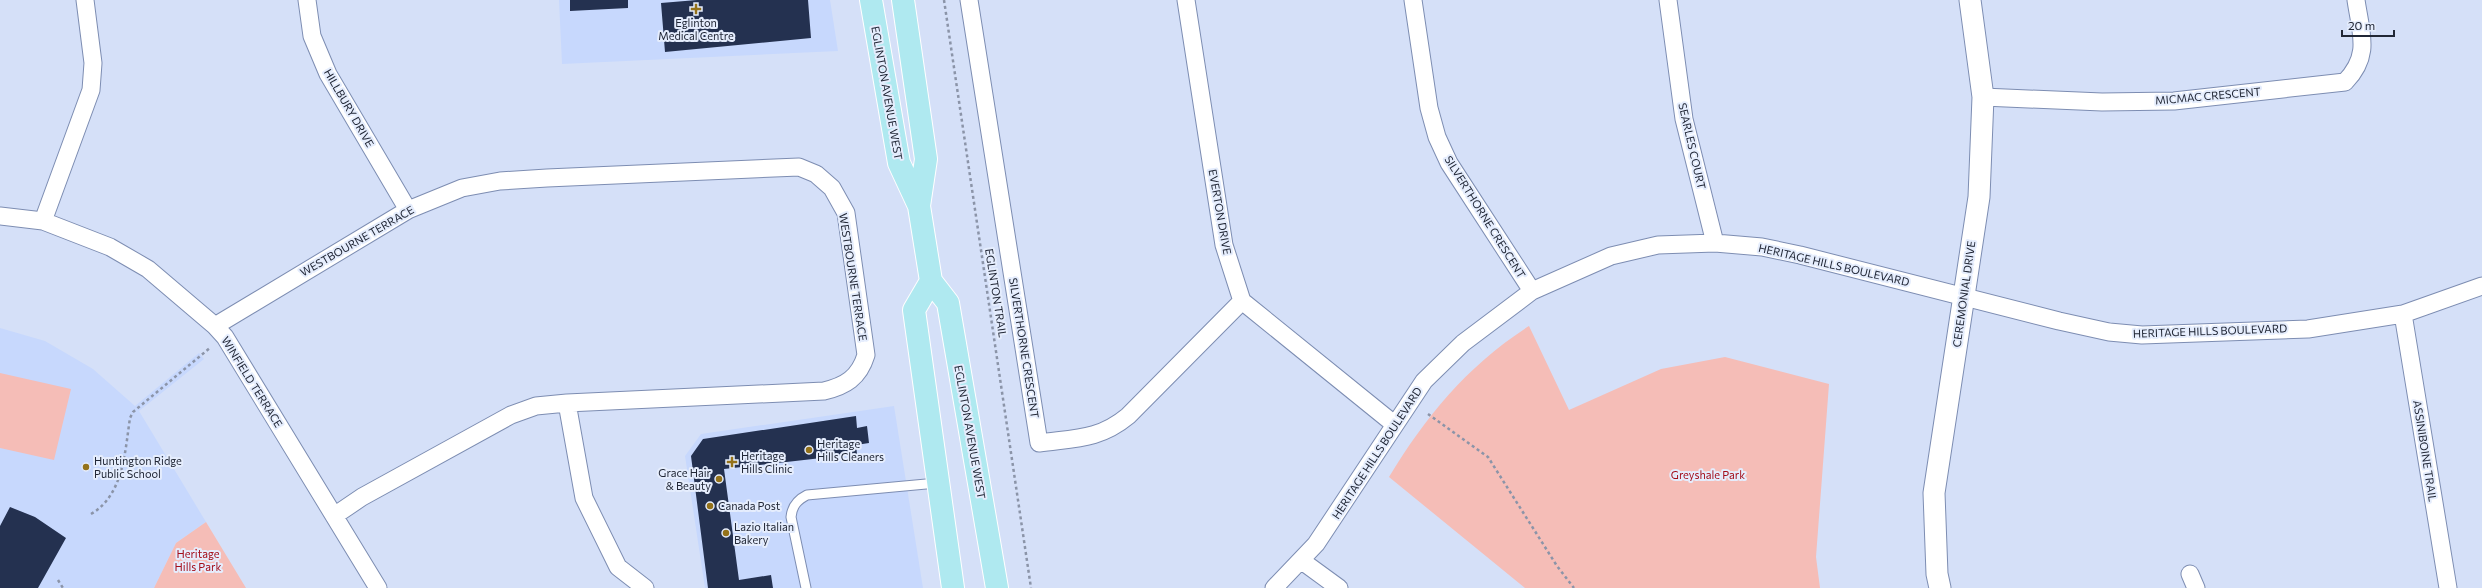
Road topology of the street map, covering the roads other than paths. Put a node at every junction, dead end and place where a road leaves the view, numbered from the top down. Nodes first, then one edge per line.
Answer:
1 (85, 0) edge
2 (307, 0) edge
3 (871, 0) edge
4 (903, 0) edge
5 (970, 0) edge
6 (1186, 0) edge
7 (1413, 0) edge
8 (1668, 0) edge
9 (1970, 0) edge
10 (2356, 0) edge
11 (1984, 96) junction
12 (919, 206) junction
13 (408, 210) junction
14 (0, 216) edge
15 (43, 221) junction
16 (1715, 243) junction
17 (931, 281) junction
18 (2482, 286) edge
19 (1532, 291) junction
20 (1964, 296) junction
21 (1242, 301) junction
22 (2403, 314) junction
23 (220, 331) junction
24 (567, 403) junction
25 (1394, 424) junction
26 (937, 483) junction
27 (334, 516) junction
28 (1302, 561) junction
29 (378, 588) edge
30 (645, 588) edge
31 (806, 588) edge
32 (953, 588) edge
33 (997, 588) edge
34 (1274, 588) edge
35 (1340, 588) edge
36 (1940, 588) edge
37 (2448, 588) edge

1 - 15 street
2 - 13 street, HILLBURY DRIVE
3 - 12 main road, EGLINTON AVENUE WEST
4 - 12 main road, EGLINTON AVENUE WEST
5 - 21 street, SILVERTHORNE CRESCENT
6 - 21 street, EVERTON DRIVE
7 - 19 street, SILVERTHORNE CRESCENT
8 - 16 street, SEARLES COURT
9 - 11 street, CEREMONIAL DRIVE
10 - 11 street, MICMAC CRESCENT
11 - 20 street, CEREMONIAL DRIVE
12 - 17 main road, EGLINTON AVENUE WEST
13 - 23 street, WESTBOURNE TERRACE
13 - 24 street, WESTBOURNE TERRACE
14 - 15 street, WINFIELD TERRACE
15 - 23 street, WINFIELD TERRACE
16 - 19 street, HERITAGE HILLS BOULEVARD
16 - 20 street, HERITAGE HILLS BOULEVARD
17 - 26 main road
17 - 33 main road, EGLINTON AVENUE WEST
18 - 22 street, HERITAGE HILLS BOULEVARD
19 - 25 street, HERITAGE HILLS BOULEVARD
20 - 22 street, HERITAGE HILLS BOULEVARD
20 - 36 street, CEREMONIAL DRIVE
21 - 25 street
22 - 37 street, ASSINIBOINE TRAIL
23 - 27 street, WINFIELD TERRACE
24 - 27 street, WESTBOURNE TERRACE
24 - 30 street
25 - 28 street, HERITAGE HILLS BOULEVARD
26 - 31 lane
26 - 32 main road
27 - 29 street, WINFIELD TERRACE
28 - 34 street, HERITAGE HILLS BOULEVARD
28 - 35 street

